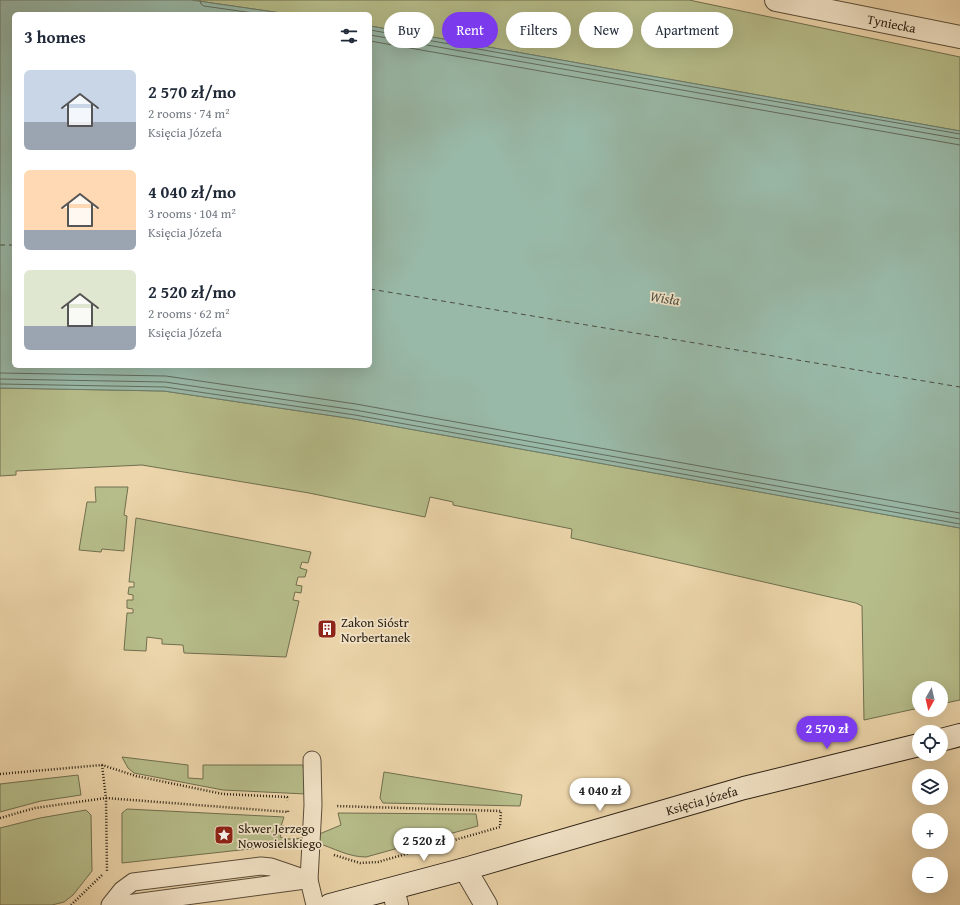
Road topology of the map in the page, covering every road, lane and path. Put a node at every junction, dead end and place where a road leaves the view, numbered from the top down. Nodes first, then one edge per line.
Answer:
1 (776, 0) edge
2 (960, 37) edge
3 (960, 735) edge
4 (948, 738) edge
5 (912, 747) edge
6 (312, 760) dead end
7 (102, 765) junction
8 (0, 774) edge
9 (106, 798) junction
10 (313, 806) junction
11 (501, 811) dead end
12 (0, 818) edge
13 (464, 869) junction
14 (107, 873) dead end
15 (309, 880) junction
16 (395, 897) edge
17 (110, 905) edge
18 (119, 905) edge
19 (315, 905) edge
20 (330, 905) edge
21 (486, 905) edge

1 - 2 street, Tyniecka
3 - 4 street
5 - 13 street, Księcia Józefa
6 - 10 lane
7 - 8 path
7 - 9 path
7 - 9 path
9 - 12 path
9 - 14 path
10 - 11 path
10 - 15 lane
13 - 16 street, Księcia Józefa
13 - 21 street
15 - 17 lane
15 - 18 lane
15 - 19 lane
16 - 20 street, Księcia Józefa

